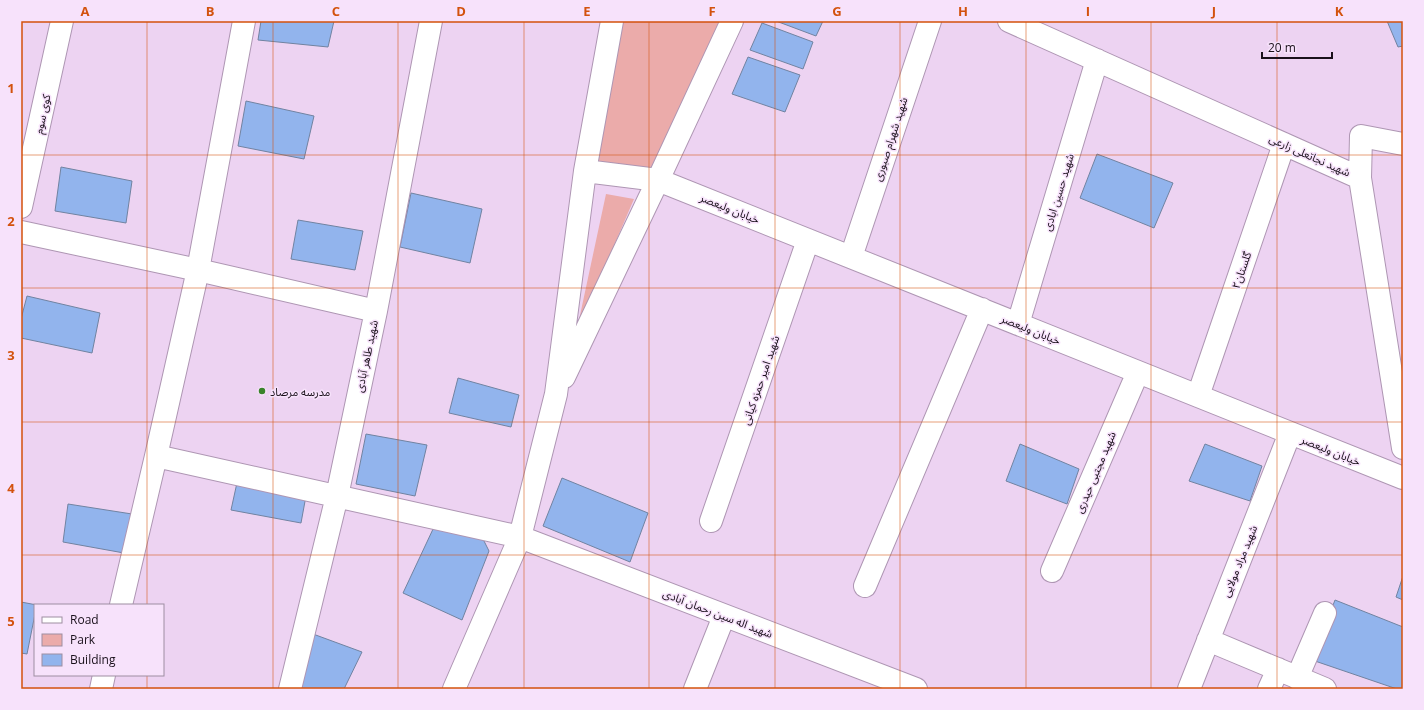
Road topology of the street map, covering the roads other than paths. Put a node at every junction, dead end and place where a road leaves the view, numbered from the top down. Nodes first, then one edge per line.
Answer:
1 (62, 21) edge
2 (244, 21) edge
3 (431, 21) edge
4 (612, 21) edge
5 (732, 21) edge
6 (930, 21) edge
7 (1008, 21) edge
8 (1097, 60) junction
9 (1284, 144) junction
10 (1403, 144) edge
11 (585, 171) junction
12 (1360, 178) junction
13 (658, 180) junction
14 (21, 206) edge
15 (21, 232) edge
16 (808, 240) junction
17 (851, 257) junction
18 (198, 270) junction
19 (982, 310) junction
20 (376, 311) junction
21 (1018, 324) junction
22 (1138, 372) junction
23 (556, 394) junction
24 (1198, 396) junction
25 (1290, 433) junction
26 (1403, 448) edge
27 (156, 456) junction
28 (1403, 478) edge
29 (337, 496) junction
30 (711, 521) dead end
31 (520, 537) junction
32 (1052, 571) dead end
33 (865, 586) dead end
34 (121, 604) edge
35 (1325, 613) dead end
36 (724, 616) junction
37 (1208, 640) junction
38 (1288, 674) junction
39 (104, 676) edge
40 (869, 680) edge
41 (101, 689) edge
42 (290, 689) edge
43 (454, 689) edge
44 (695, 689) edge
45 (916, 689) edge
46 (1188, 689) edge
47 (1269, 689) edge
48 (1325, 689) edge

1 - 14 street, کوی سوم
2 - 18 street
3 - 20 street, شهید طاهر آبادی
4 - 11 street
5 - 13 street
6 - 17 street, شهید شهرام صبوری
7 - 8 street, شهید نجاتعلی زارعی
8 - 9 street, شهید نجاتعلی زارعی
8 - 21 street, شهید حسین ابادی
9 - 12 street, شهید نجاتعلی زارعی
9 - 24 street, گلستان۲
10 - 12 street
11 - 13 street, خیابان ولیعصر
11 - 23 street
12 - 26 street, شهید نجاتعلی زارعی
13 - 16 street, خیابان ولیعصر
13 - 23 street
15 - 18 street
16 - 17 street, خیابان ولیعصر
16 - 30 street, شهید امیر حمزه کیانی
17 - 19 street, خیابان ولیعصر
18 - 20 street
18 - 27 street
19 - 21 street, خیابان ولیعصر
19 - 33 street
20 - 29 street, شهید طاهر آبادی
21 - 22 street, خیابان ولیعصر
22 - 24 street, خیابان ولیعصر
22 - 32 street, شهید مجتبی حیدری
23 - 31 street
24 - 25 street, خیابان ولیعصر
25 - 28 street, خیابان ولیعصر
25 - 37 street, شهید مراد مولایی
27 - 29 street, شهید اله سین رحمان آبادی
27 - 34 street
29 - 31 street, شهید اله سین رحمان آبادی
29 - 42 street, شهید طاهر آبادی
31 - 36 street, شهید اله سین رحمان آبادی
31 - 43 street
35 - 38 street
36 - 40 street, شهید اله سین رحمان آبادی
36 - 44 street
37 - 38 street
37 - 46 street, شهید مراد مولایی
38 - 47 street
38 - 48 street
39 - 41 street
40 - 45 street, شهید اله سین رحمان آبادی

